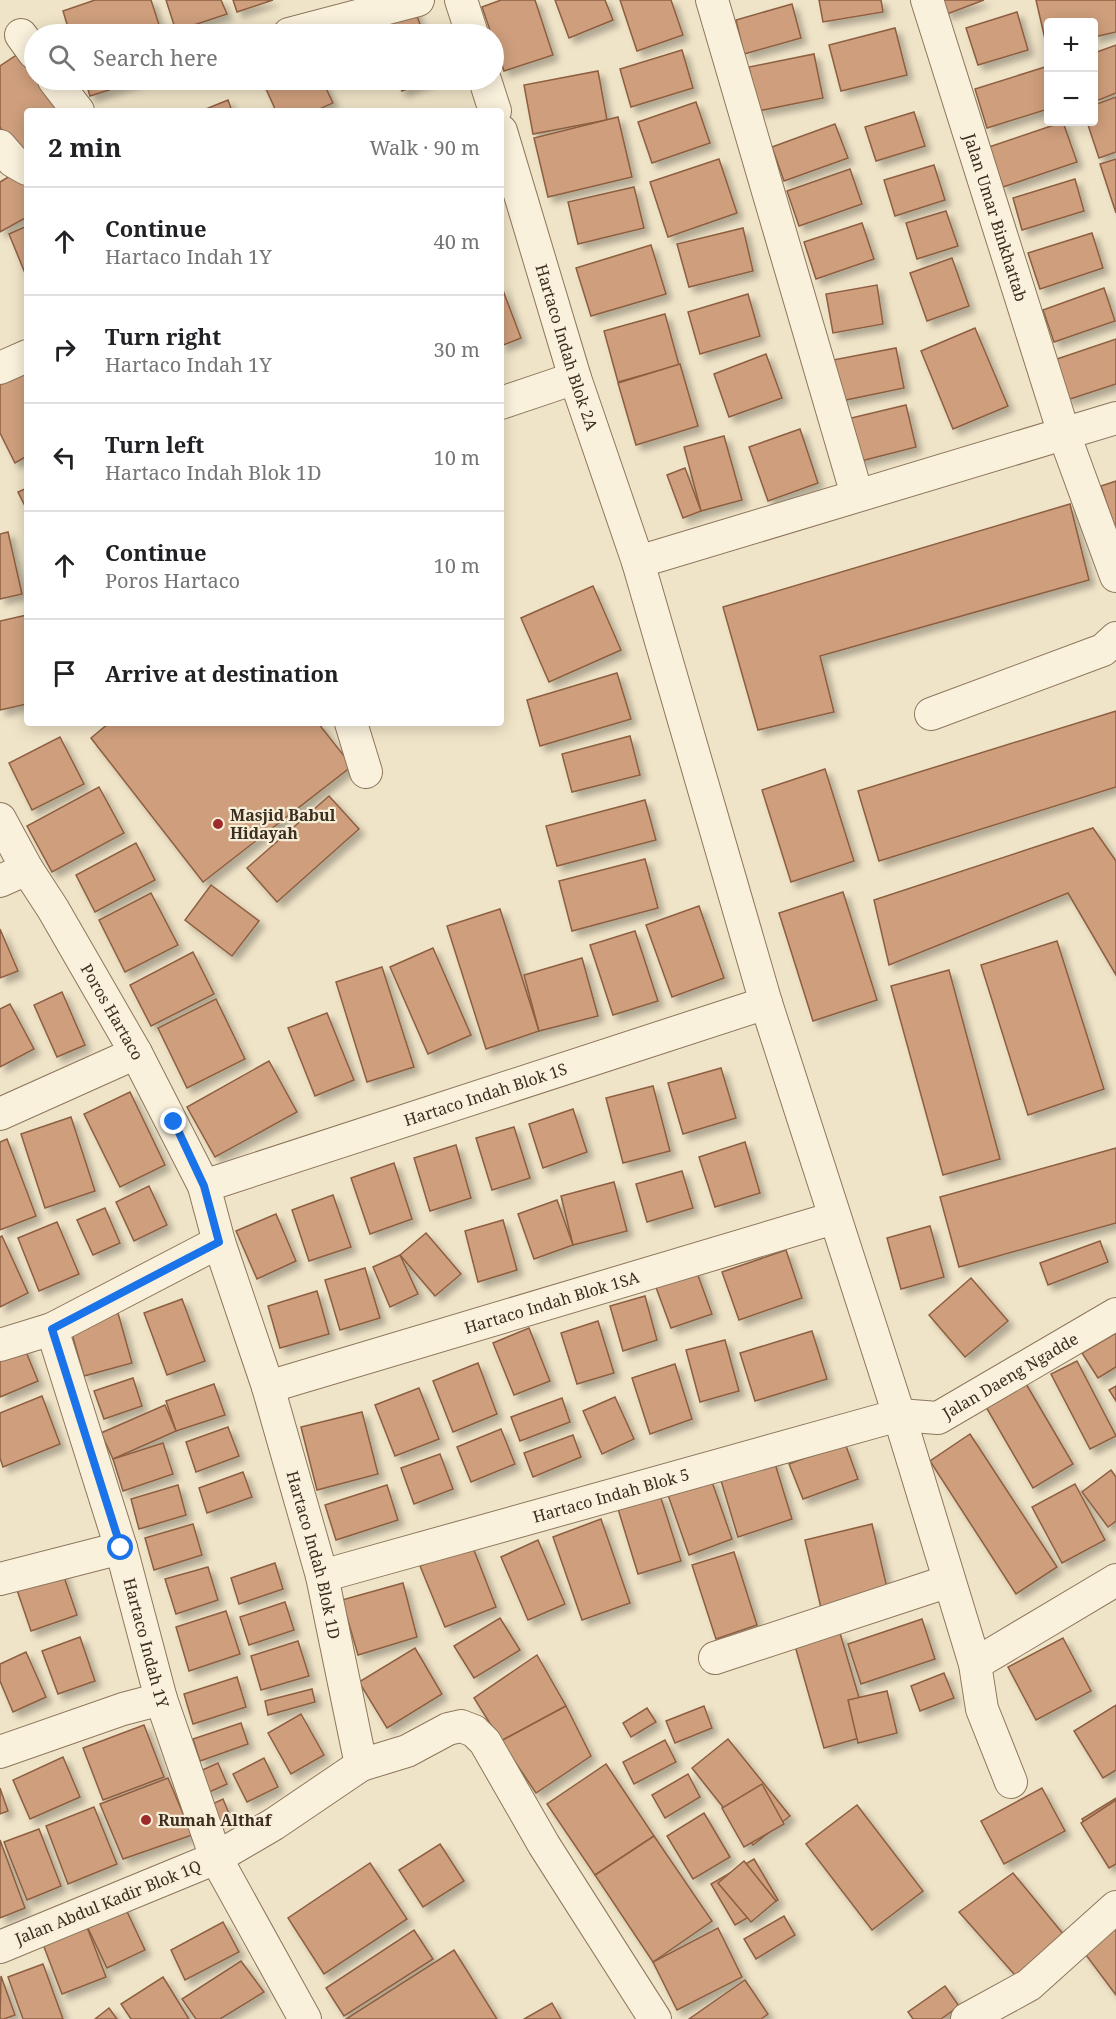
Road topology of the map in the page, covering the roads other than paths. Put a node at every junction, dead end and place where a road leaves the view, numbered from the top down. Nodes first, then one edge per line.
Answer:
1 (418, 0) edge
2 (461, 0) edge
3 (712, 0) edge
4 (927, 0) edge
5 (327, 24) edge
6 (469, 24) edge
7 (62, 90) edge
8 (488, 90) edge
9 (76, 108) edge
10 (494, 108) edge
11 (504, 141) edge
12 (0, 146) edge
13 (24, 167) edge
14 (24, 357) edge
15 (0, 368) edge
16 (575, 378) junction
17 (504, 402) edge
18 (1116, 418) edge
19 (1064, 434) junction
20 (856, 495) junction
21 (638, 562) junction
22 (1116, 576) edge
23 (1116, 638) edge
24 (931, 714) dead end
25 (352, 726) edge
26 (366, 772) dead end
27 (0, 819) edge
28 (14, 875) edge
29 (766, 1003) junction
30 (136, 1053) junction
31 (0, 1114) edge
32 (204, 1186) junction
33 (834, 1218) junction
34 (219, 1242) junction
35 (1116, 1314) edge
36 (52, 1329) junction
37 (0, 1345) edge
38 (268, 1387) junction
39 (899, 1414) junction
40 (121, 1548) junction
41 (322, 1576) junction
42 (0, 1579) edge
43 (1116, 1580) edge
44 (949, 1581) junction
45 (715, 1658) dead end
46 (975, 1664) junction
47 (161, 1700) junction
48 (0, 1752) edge
49 (361, 1765) junction
50 (1011, 1782) dead end
51 (216, 1858) junction
52 (1116, 1906) edge
53 (0, 1947) edge
54 (295, 2016) edge
55 (655, 2019) edge
56 (967, 2019) edge

1 - 5 street
2 - 6 street
3 - 20 street
4 - 19 street, Jalan Umar Binkhattab
7 - 9 street
8 - 10 street
11 - 16 street, Hartaco Indah Blok 2A
12 - 13 street
14 - 15 street
16 - 17 street
16 - 21 street, Hartaco Indah Blok 2A
18 - 19 street
19 - 20 street
19 - 22 street, Jalan Umar Binkhattab
20 - 21 street
21 - 29 street, Hartaco Indah Blok 2A
23 - 24 street
25 - 26 street
27 - 28 street, Poros Hartaco
28 - 30 street, Poros Hartaco
29 - 32 street, Hartaco Indah Blok 1S
29 - 33 street, Hartaco Indah Blok 2A
30 - 31 street
30 - 32 street, Poros Hartaco
32 - 34 street, Hartaco Indah Blok 1D
33 - 38 street, Hartaco Indah Blok 1SA
33 - 39 street, Hartaco Indah Blok 2A
34 - 36 street
34 - 38 street, Hartaco Indah Blok 1D
35 - 39 street, Jalan Daeng Ngadde
36 - 37 street
36 - 40 street, Hartaco Indah 1Y
38 - 41 street, Hartaco Indah Blok 1D
39 - 41 street, Hartaco Indah Blok 5
39 - 44 street, Hartaco Indah Blok 2A
40 - 42 street
40 - 47 street, Hartaco Indah 1Y
41 - 49 street, Hartaco Indah Blok 1D
43 - 46 street
44 - 45 street
44 - 46 street, Hartaco Indah Blok 2A
46 - 50 street, Hartaco Indah Blok 2A
47 - 48 street
47 - 51 street, Hartaco Indah 1Y
49 - 51 street
49 - 55 street
51 - 53 street, Jalan Abdul Kadir Blok 1Q
51 - 54 street, Hartaco Indah 1Y
52 - 56 street

